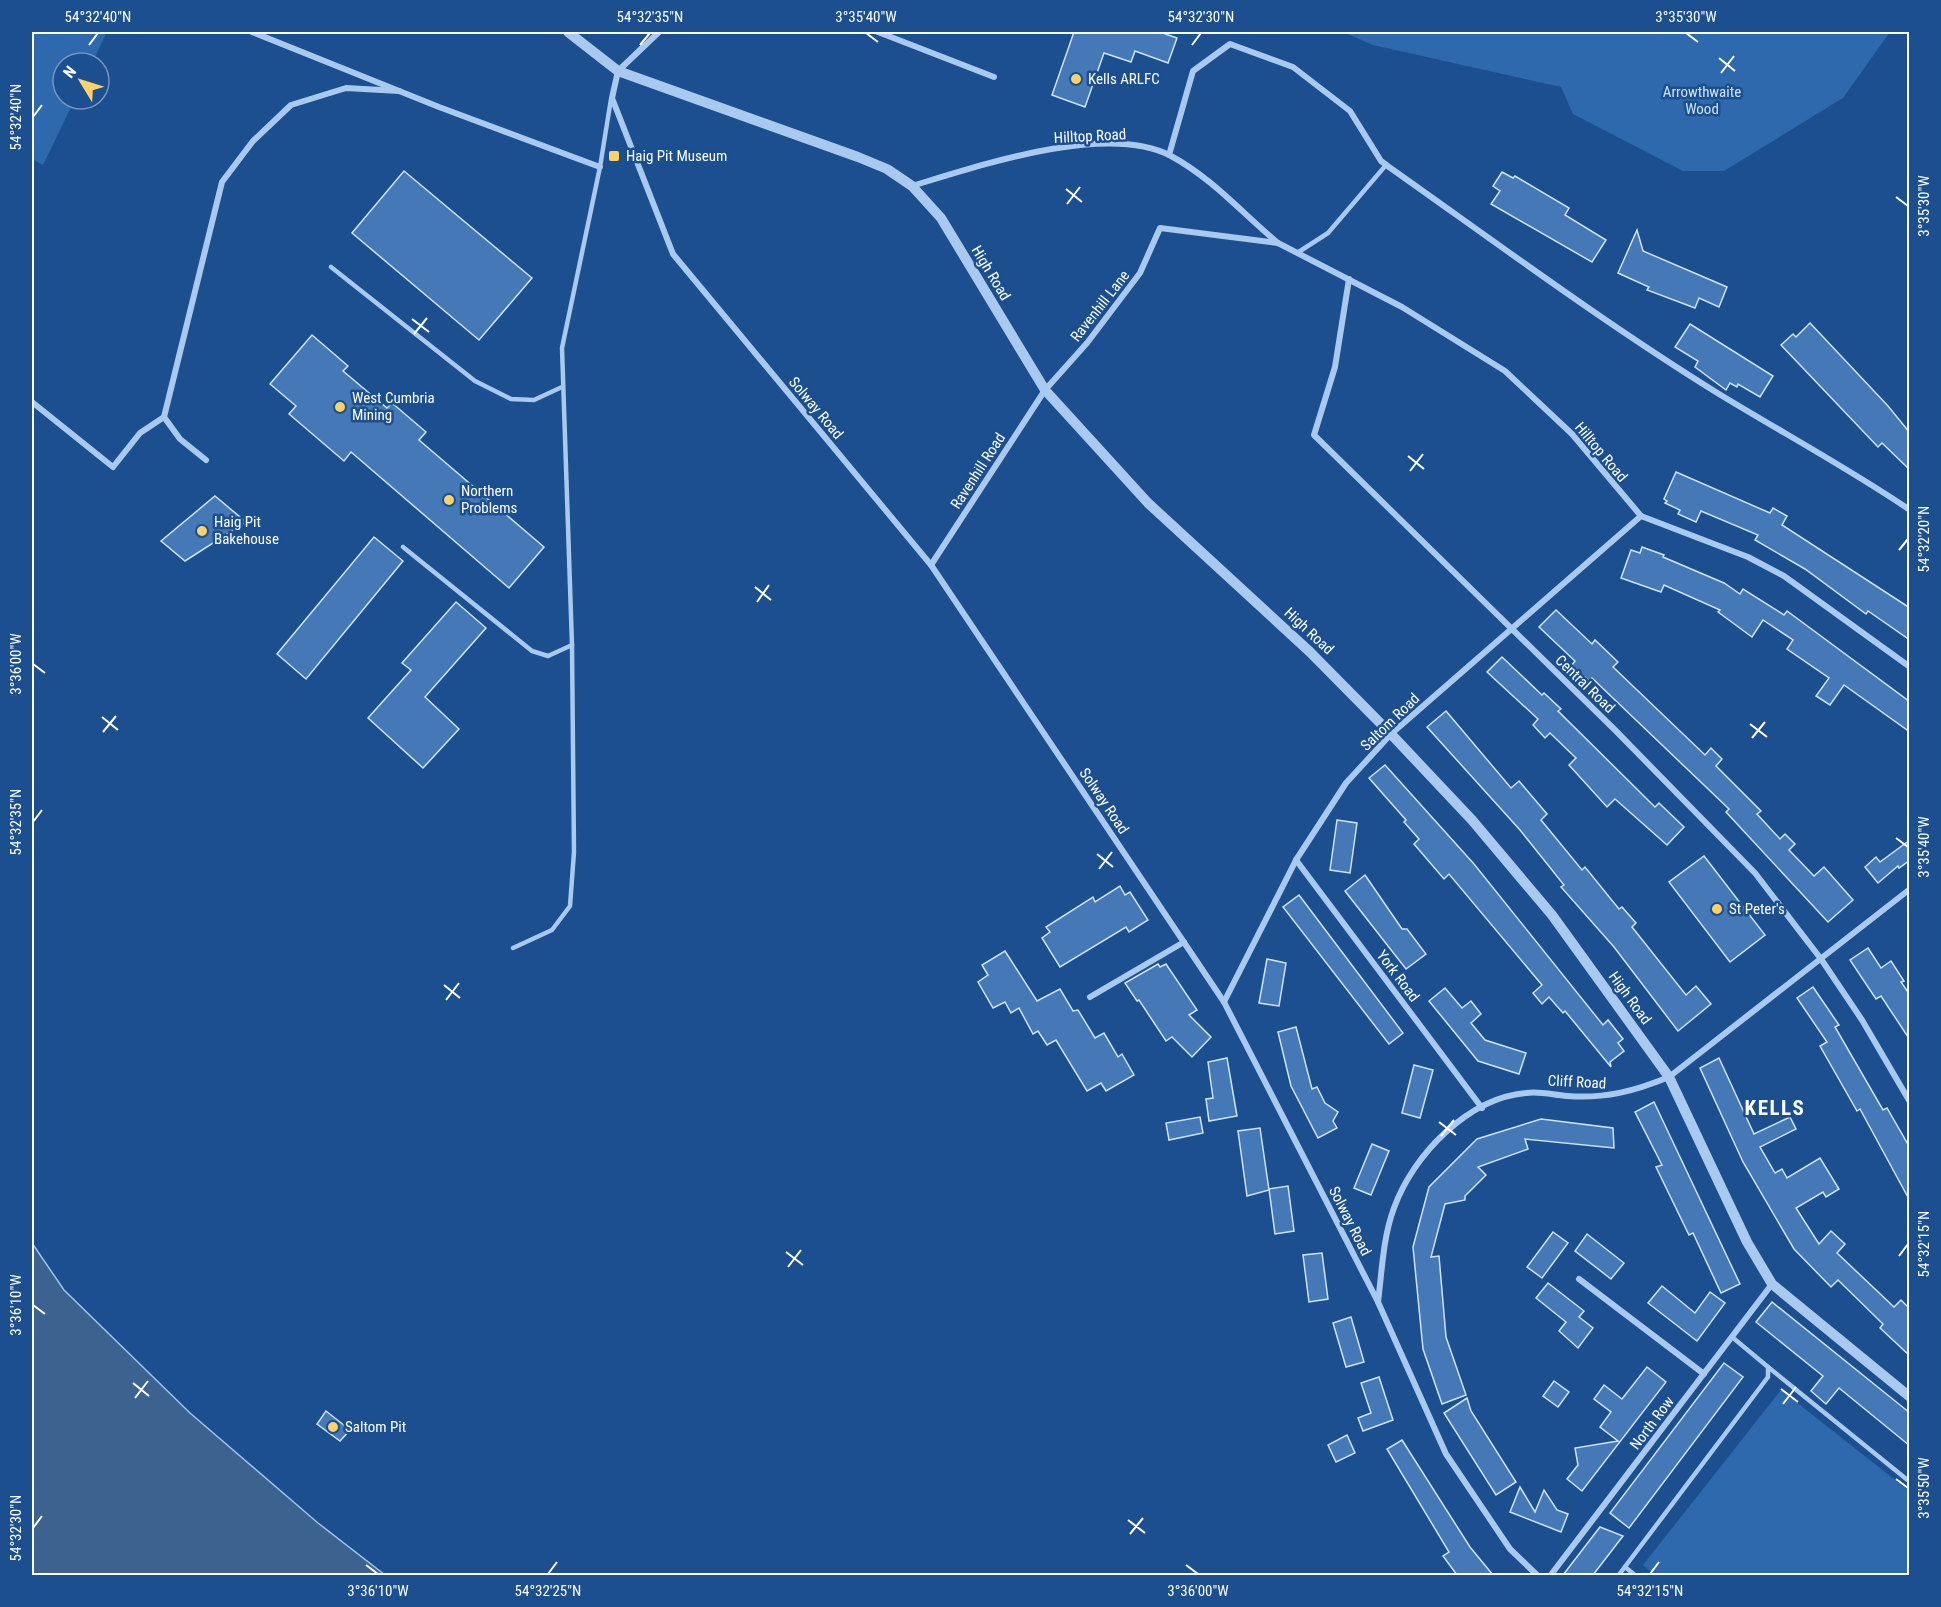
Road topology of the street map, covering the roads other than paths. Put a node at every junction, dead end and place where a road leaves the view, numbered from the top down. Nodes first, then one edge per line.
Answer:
1 (252, 32) edge
2 (568, 32) edge
3 (659, 32) edge
4 (878, 32) edge
5 (618, 71) junction
6 (994, 77) dead end
7 (399, 91) junction
8 (612, 98) junction
9 (1169, 155) junction
10 (1386, 165) junction
11 (600, 167) junction
12 (912, 186) junction
13 (1160, 228) joint
14 (1278, 243) junction
15 (1297, 253) junction
16 (331, 267) dead end
17 (1349, 279) junction
18 (562, 387) junction
19 (1045, 390) junction
20 (32, 402) edge
21 (164, 417) junction
22 (206, 460) dead end
23 (1910, 510) edge
24 (1641, 516) junction
25 (403, 547) dead end
26 (931, 565) junction
27 (1511, 629) junction
28 (572, 645) junction
29 (1910, 667) edge
30 (1391, 735) junction
31 (1296, 860) junction
32 (1910, 889) edge
33 (1184, 942) junction
34 (513, 948) dead end
35 (1821, 959) junction
36 (1090, 997) dead end
37 (1224, 1002) junction
38 (1669, 1077) junction
39 (1910, 1102) edge
40 (1482, 1107) junction
41 (1579, 1279) dead end
42 (1772, 1284) junction
43 (1378, 1302) junction
44 (1732, 1337) junction
45 (1768, 1367) junction
46 (1704, 1374) junction
47 (1910, 1397) edge
48 (1910, 1482) edge
49 (1626, 1567) junction
50 (1538, 1575) edge
51 (1550, 1575) edge
52 (1618, 1575) edge
53 (1636, 1575) edge

1 - 7 street
2 - 5 street, High Road
3 - 5 street
4 - 6 street
5 - 8 street
5 - 12 street, High Road
7 - 11 street
7 - 21 street
8 - 11 lane
8 - 26 street, Solway Road
9 - 10 street
9 - 12 street, Hilltop Road
9 - 14 street, Hilltop Road
10 - 15 lane
10 - 23 street
11 - 18 lane
12 - 19 street, High Road
13 - 14 street, Hilltop Road
13 - 19 street, Ravenhill Lane
14 - 15 street, Hilltop Road
15 - 17 street, Hilltop Road
16 - 18 lane
17 - 24 street, Hilltop Road
17 - 27 street, Central Road
18 - 28 lane
19 - 26 street, Ravenhill Road
19 - 30 street, High Road
20 - 21 street
21 - 22 street
24 - 27 street, Saltom Road
24 - 29 street, Hilltop Road
25 - 28 lane
26 - 33 street, Solway Road
27 - 30 street, Saltom Road
27 - 35 street, Central Road
28 - 34 lane
30 - 31 street, Saltom Road
30 - 38 street, High Road
31 - 37 street, Saltom Road
31 - 40 street, York Road
32 - 35 street, Cliff Road
33 - 36 street
33 - 37 street, Solway Road
35 - 38 street, Cliff Road
35 - 39 street, Central Road
37 - 43 street, Solway Road
38 - 40 street, Cliff Road
38 - 42 street, High Road
40 - 43 street, Cliff Road
41 - 46 street
42 - 44 street, North Row
42 - 47 street, High Road
43 - 50 street, Solway Road
44 - 45 lane
44 - 46 street, North Row
45 - 48 lane
45 - 49 lane
46 - 51 street, North Row
49 - 52 lane
49 - 53 lane

